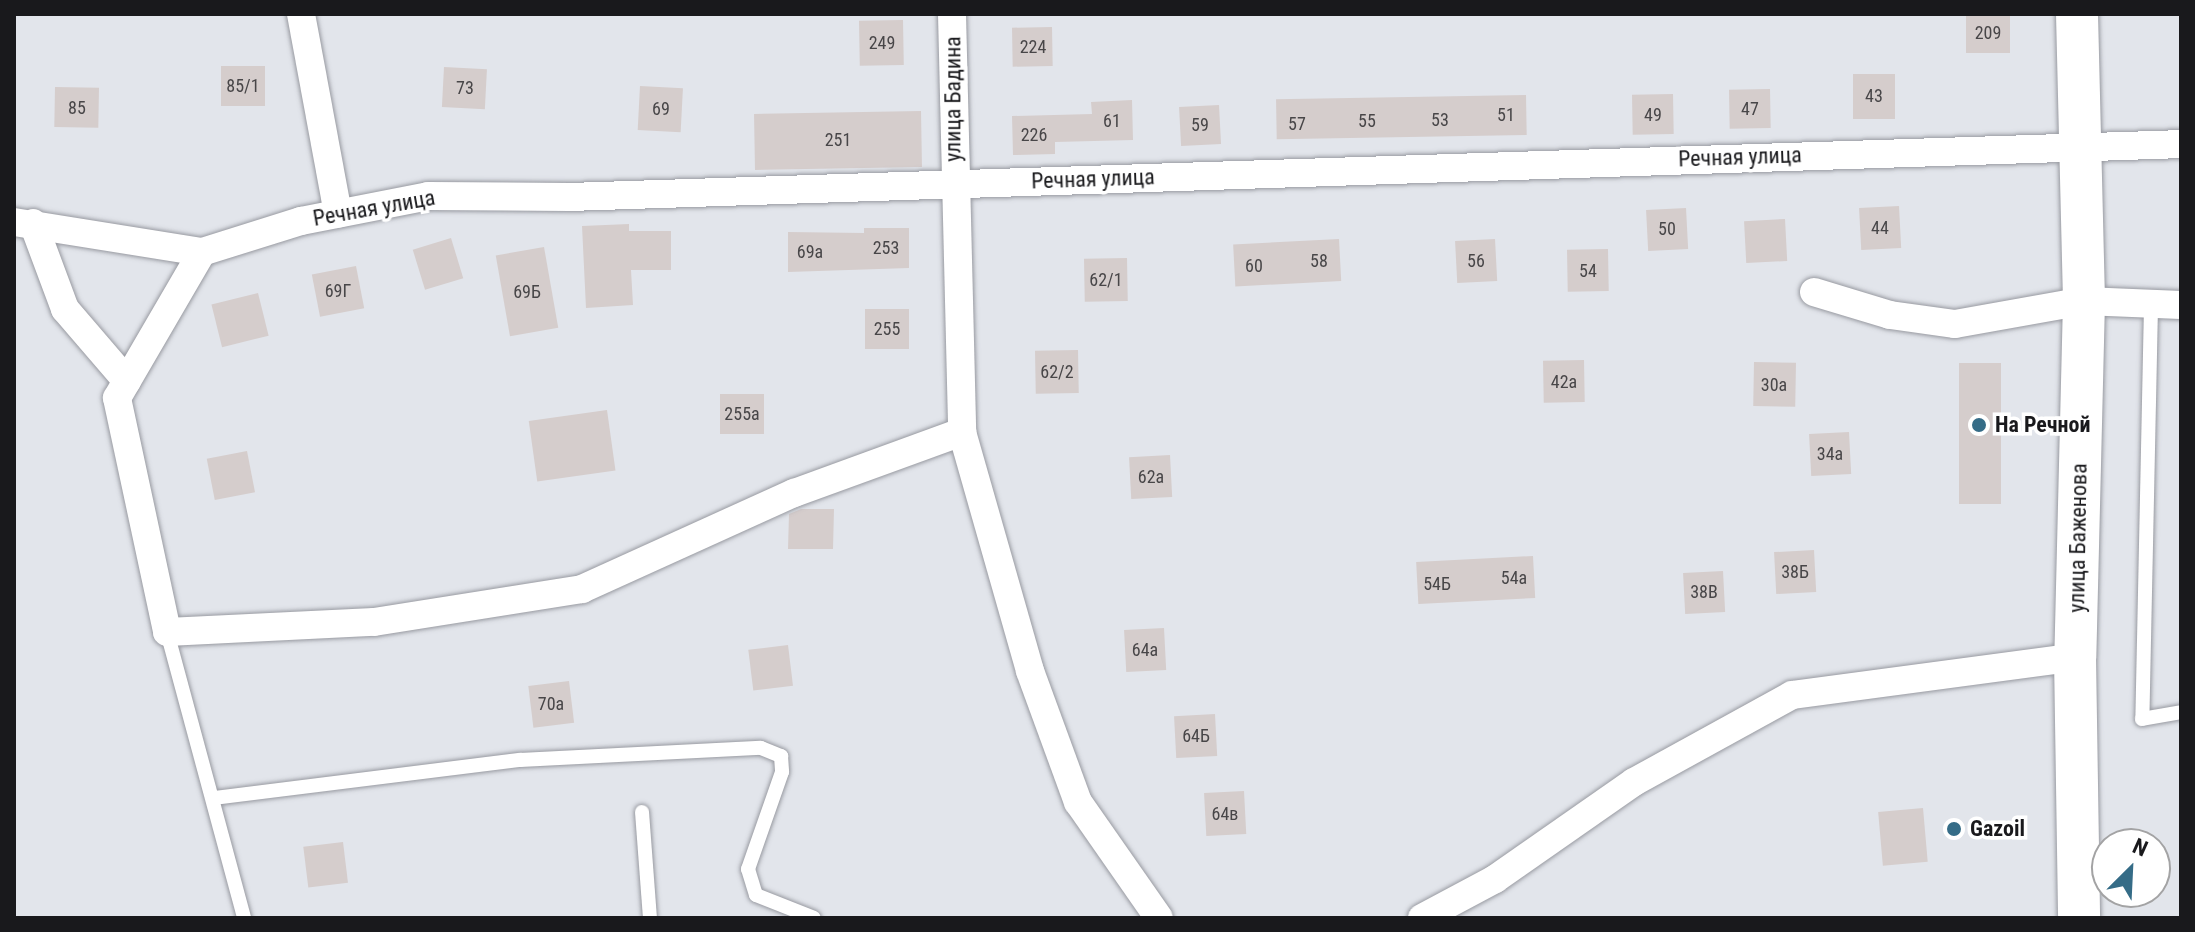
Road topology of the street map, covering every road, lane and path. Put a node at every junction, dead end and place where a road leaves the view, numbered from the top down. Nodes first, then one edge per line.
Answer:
1 (301, 14) edge
2 (952, 14) edge
3 (2077, 14) edge
4 (2181, 144) edge
5 (2078, 146) junction
6 (954, 184) junction
7 (338, 214) junction
8 (23, 222) edge
9 (202, 252) junction
10 (1814, 292) dead end
11 (2084, 301) junction
12 (2181, 305) edge
13 (2151, 306) junction
14 (127, 381) junction
15 (962, 432) junction
16 (167, 632) junction
17 (2075, 657) junction
18 (2181, 712) edge
19 (214, 798) junction
20 (642, 812) dead end
21 (2079, 906) edge
22 (244, 918) edge
23 (650, 918) edge
24 (814, 918) edge
25 (1159, 918) edge
26 (1422, 918) edge

1 - 7 street
2 - 6 street, улица Бадина
3 - 5 main road, улица Баженова
4 - 5 street, Речная улица
5 - 6 street, Речная улица
5 - 11 main road, улица Баженова
6 - 7 street, Речная улица
6 - 15 street, улица Бадина
7 - 9 street, Речная улица
8 - 9 street, Речная улица
8 - 14 street
9 - 14 street
10 - 11 street
11 - 13 street
11 - 17 main road, улица Баженова
12 - 13 street
13 - 18 lane
14 - 16 street
15 - 16 street
15 - 25 street, улица Бадина
16 - 19 lane
17 - 21 main road, улица Баженова
17 - 26 street
19 - 22 lane
19 - 24 lane
20 - 23 lane

